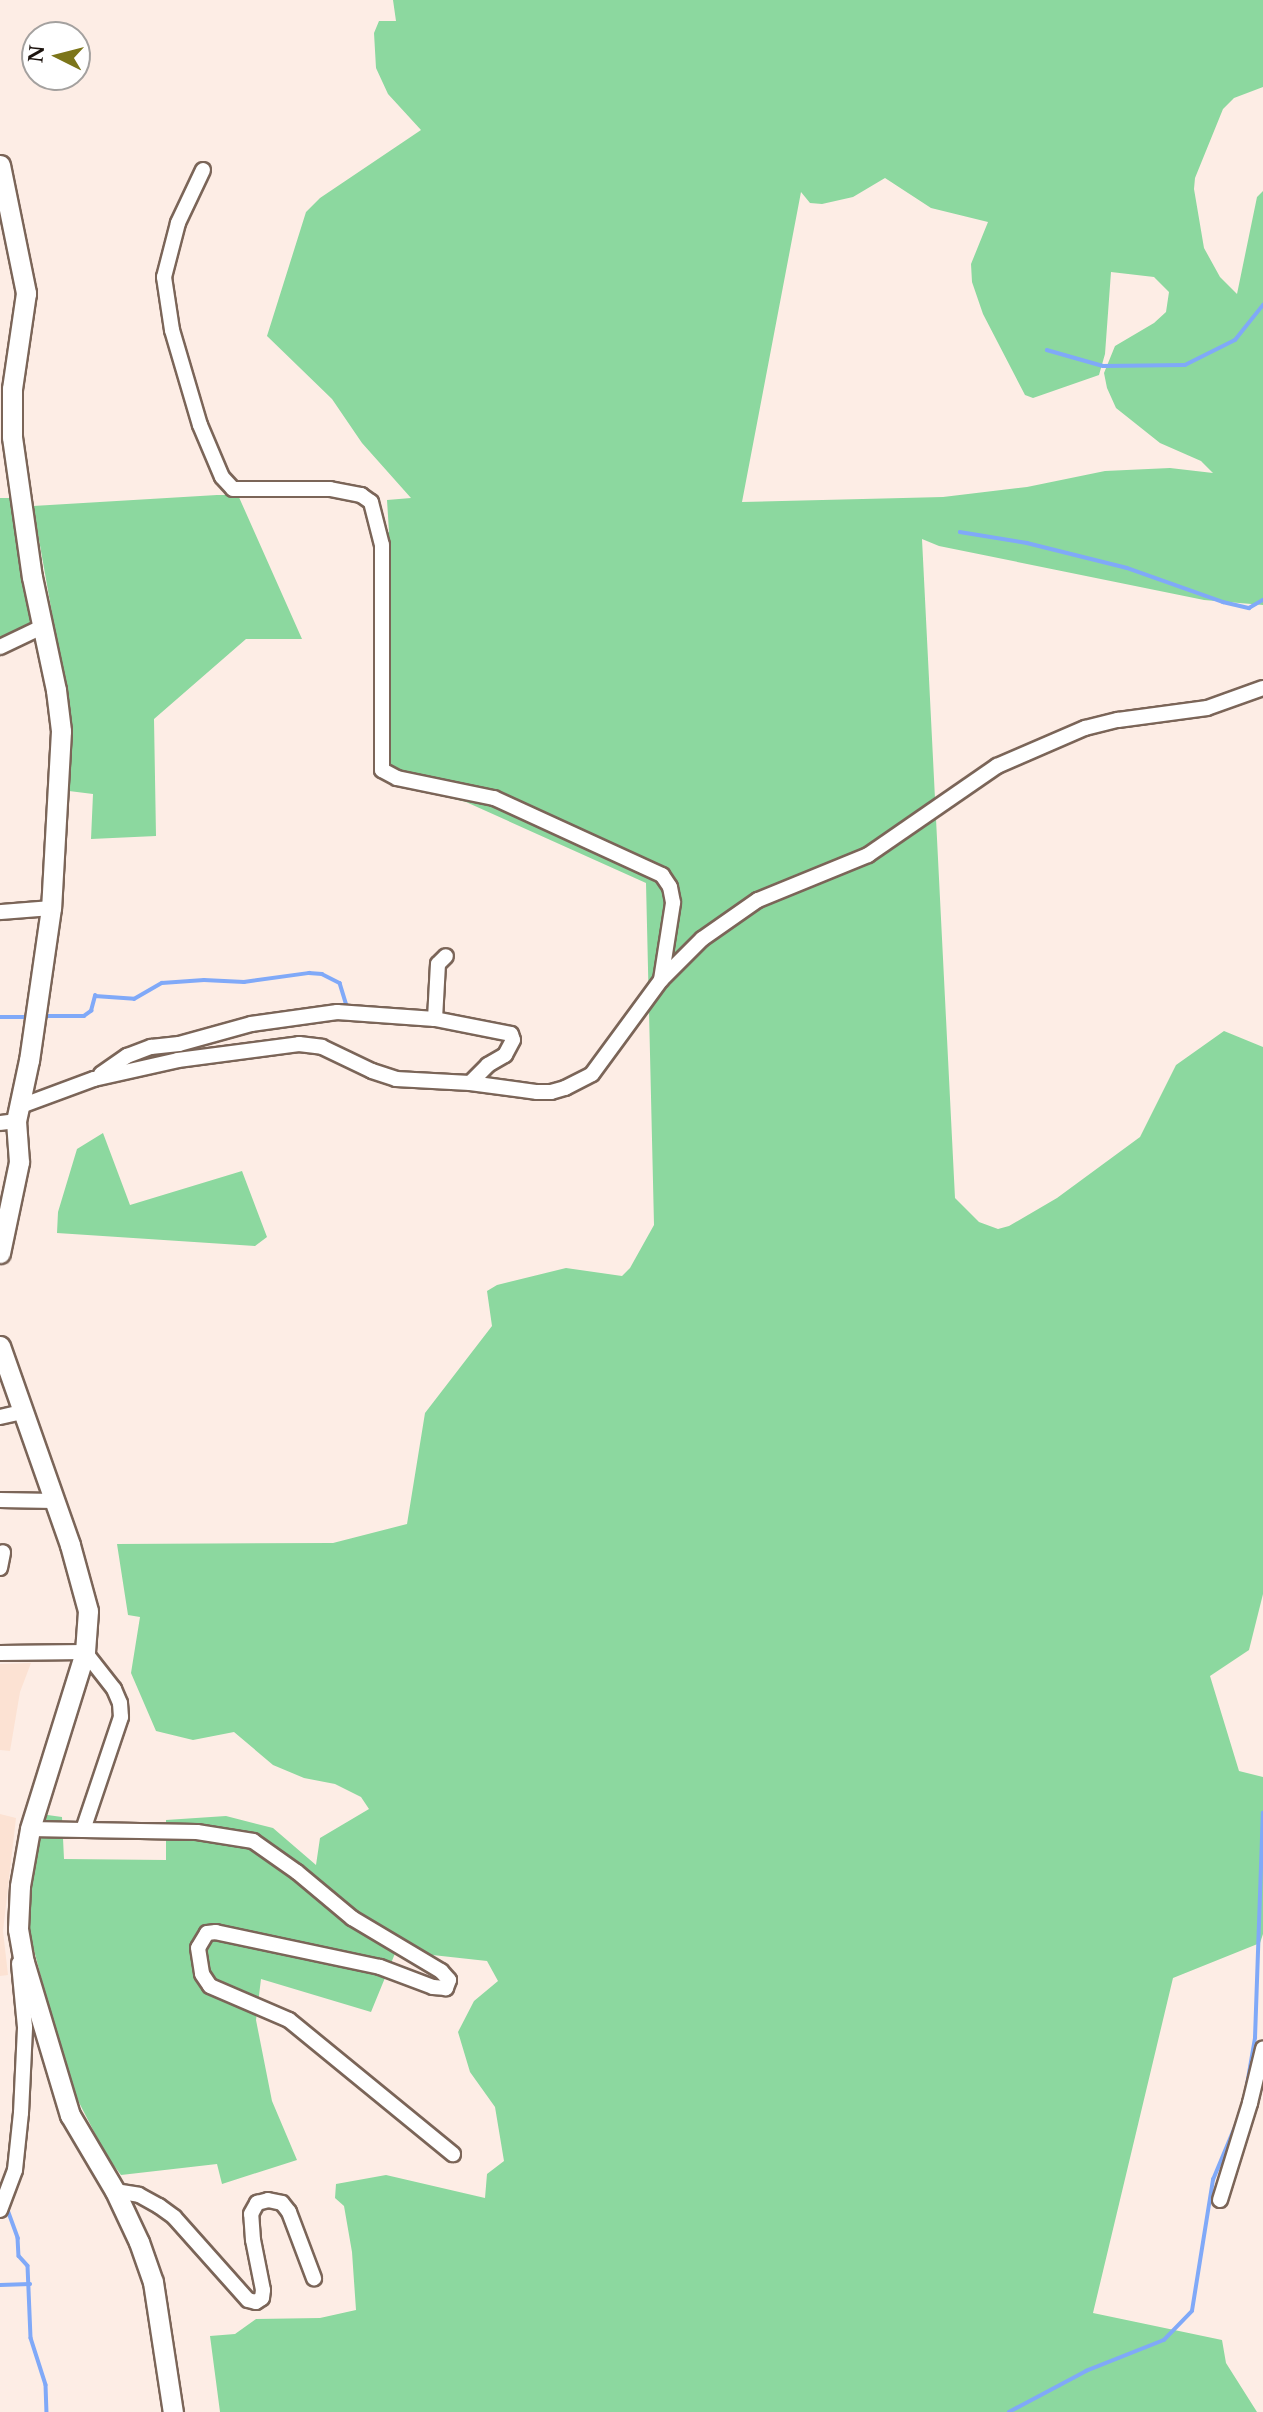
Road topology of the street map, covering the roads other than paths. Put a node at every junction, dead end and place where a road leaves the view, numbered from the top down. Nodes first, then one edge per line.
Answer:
1 (0, 165) edge
2 (203, 170) dead end
3 (44, 626) junction
4 (0, 647) edge
5 (1263, 688) edge
6 (51, 908) junction
7 (0, 912) edge
8 (446, 956) dead end
9 (661, 980) junction
10 (435, 1019) junction
11 (94, 1079) junction
12 (470, 1083) junction
13 (12, 1117) edge
14 (0, 1253) edge
15 (0, 1346) edge
16 (22, 1412) junction
17 (0, 1417) edge
18 (0, 1500) edge
19 (54, 1502) junction
20 (3, 1552) dead end
21 (0, 1568) edge
22 (0, 1653) edge
23 (85, 1653) junction
24 (30, 1829) junction
25 (83, 1830) junction
26 (18, 1929) junction
27 (1263, 2049) edge
28 (453, 2154) dead end
29 (115, 2191) junction
30 (1220, 2200) dead end
31 (0, 2210) edge
32 (314, 2278) dead end
33 (173, 2412) edge

1 - 3 street
2 - 9 street
3 - 4 street
3 - 6 street
5 - 9 street
6 - 7 street
6 - 13 street
8 - 10 street
9 - 12 street
10 - 11 street
10 - 12 street
11 - 12 street
11 - 13 street
13 - 14 street
15 - 16 street
16 - 17 street
16 - 19 street
18 - 19 street
19 - 23 street
20 - 21 street
22 - 23 street
23 - 24 street
23 - 25 street
24 - 25 street
24 - 26 street
25 - 28 street
26 - 29 street
26 - 31 street
27 - 30 street
29 - 32 street
29 - 33 street

